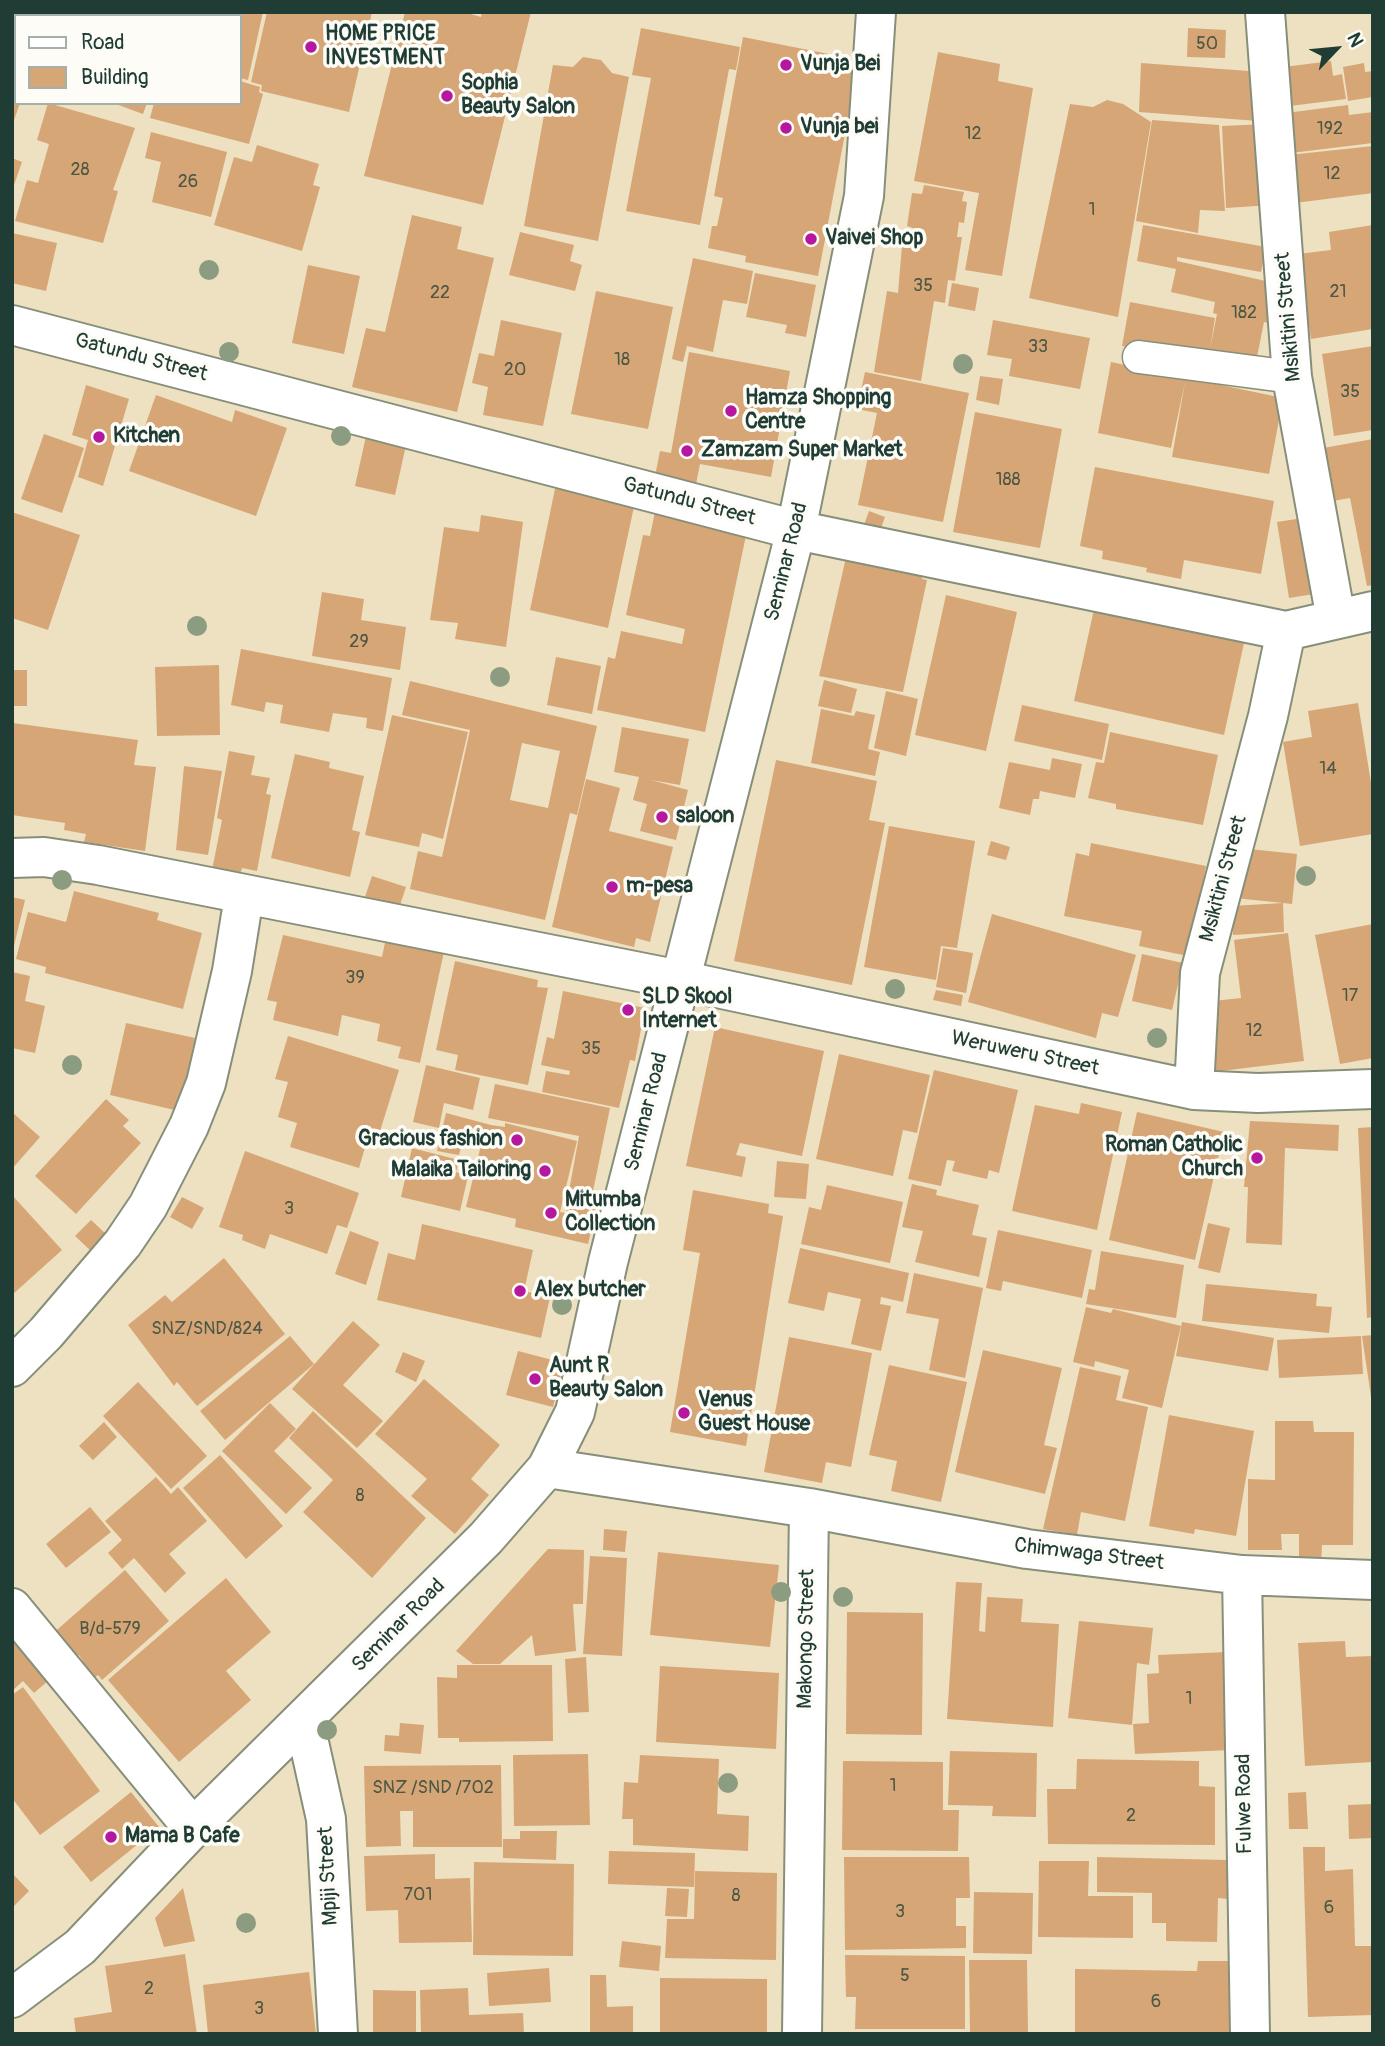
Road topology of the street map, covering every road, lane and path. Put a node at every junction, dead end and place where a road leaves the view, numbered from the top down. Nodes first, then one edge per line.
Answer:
1 (876, 12) edge
2 (1265, 12) edge
3 (12, 325) edge
4 (1139, 357) dead end
5 (1292, 377) junction
6 (796, 530) junction
7 (1373, 611) edge
8 (1336, 620) junction
9 (1286, 631) junction
10 (12, 858) edge
11 (244, 896) junction
12 (680, 980) junction
13 (1373, 1089) edge
14 (1194, 1090) junction
15 (12, 1367) edge
16 (547, 1468) junction
17 (808, 1508) junction
18 (1242, 1574) junction
19 (1373, 1580) edge
20 (12, 1608) edge
21 (304, 1720) junction
22 (193, 1828) junction
23 (12, 1998) edge
24 (338, 2034) edge
25 (802, 2034) edge
26 (1250, 2034) edge

1 - 6 street, Seminar Road
2 - 5 street, Msikitini Street
3 - 6 street, Gatundu Street
4 - 5 lane
5 - 8 street, Msikitini Street
6 - 9 street, Gatundu Street
6 - 12 street, Seminar Road
7 - 8 street, Gatundu Street
8 - 9 street, Gatundu Street
9 - 14 street, Msikitini Street
10 - 11 street, Weruweru Street
11 - 12 street, Weruweru Street
11 - 15 street
12 - 14 street, Weruweru Street
12 - 16 street, Seminar Road
13 - 14 street, Weruweru Street
16 - 17 street
16 - 21 street, Seminar Road
17 - 18 street, Chimwaga Street
17 - 25 street, Makongo Street
18 - 19 street, Chimwaga Street
18 - 26 street, Fulwe Road
20 - 22 street
21 - 22 street, Seminar Road
21 - 24 street, Mpiji Street
22 - 23 street, Seminar Road

